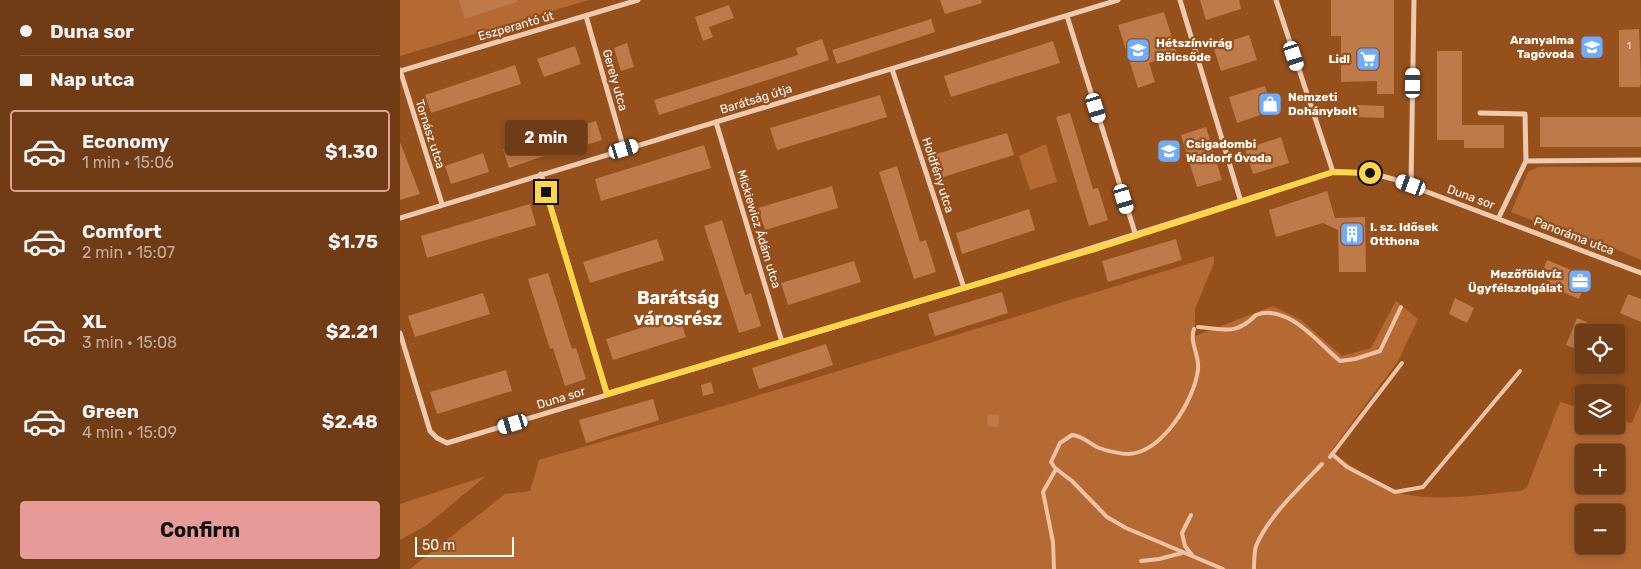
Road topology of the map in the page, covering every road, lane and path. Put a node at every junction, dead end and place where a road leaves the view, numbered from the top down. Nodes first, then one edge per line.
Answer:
1 (638, 0) edge
2 (1118, 0) edge
3 (1180, 0) edge
4 (1276, 0) edge
5 (1414, 0) edge
6 (586, 16) junction
7 (1067, 16) junction
8 (892, 69) junction
9 (400, 71) edge
10 (407, 93) junction
11 (400, 95) edge
12 (1480, 113) dead end
13 (716, 122) junction
14 (624, 149) junction
15 (1641, 160) edge
16 (1526, 161) junction
17 (1333, 172) junction
18 (540, 174) junction
19 (1411, 185) junction
20 (1241, 202) junction
21 (442, 204) junction
22 (1499, 217) junction
23 (400, 218) edge
24 (1136, 236) junction
25 (1641, 273) edge
26 (964, 288) junction
27 (400, 333) edge
28 (782, 342) junction
29 (607, 394) junction

1 - 6 street, Eszperantó út
2 - 7 street, Barátság útja
3 - 20 street
4 - 17 street
5 - 19 street
6 - 9 street, Eszperantó út
6 - 14 street, Gerely utca
7 - 8 street, Barátság útja
7 - 24 street
8 - 13 street, Barátság útja
8 - 26 street, Holdfény utca
9 - 10 street, Tornász utca
10 - 11 street
10 - 21 street, Tornász utca
12 - 16 street, Duna sor
13 - 14 street, Barátság útja
13 - 28 street, Mickiewicz Ádám utca
14 - 18 street, Barátság útja
15 - 16 street
16 - 22 street, Duna sor
17 - 19 street, Duna sor
17 - 20 street, Duna sor
18 - 21 street, Barátság útja
18 - 29 street
19 - 22 street, Duna sor
20 - 24 street, Duna sor
21 - 23 street, Barátság útja
22 - 25 street, Panoráma utca
24 - 26 street, Duna sor
26 - 28 street, Duna sor
27 - 29 street, Duna sor
28 - 29 street, Duna sor

